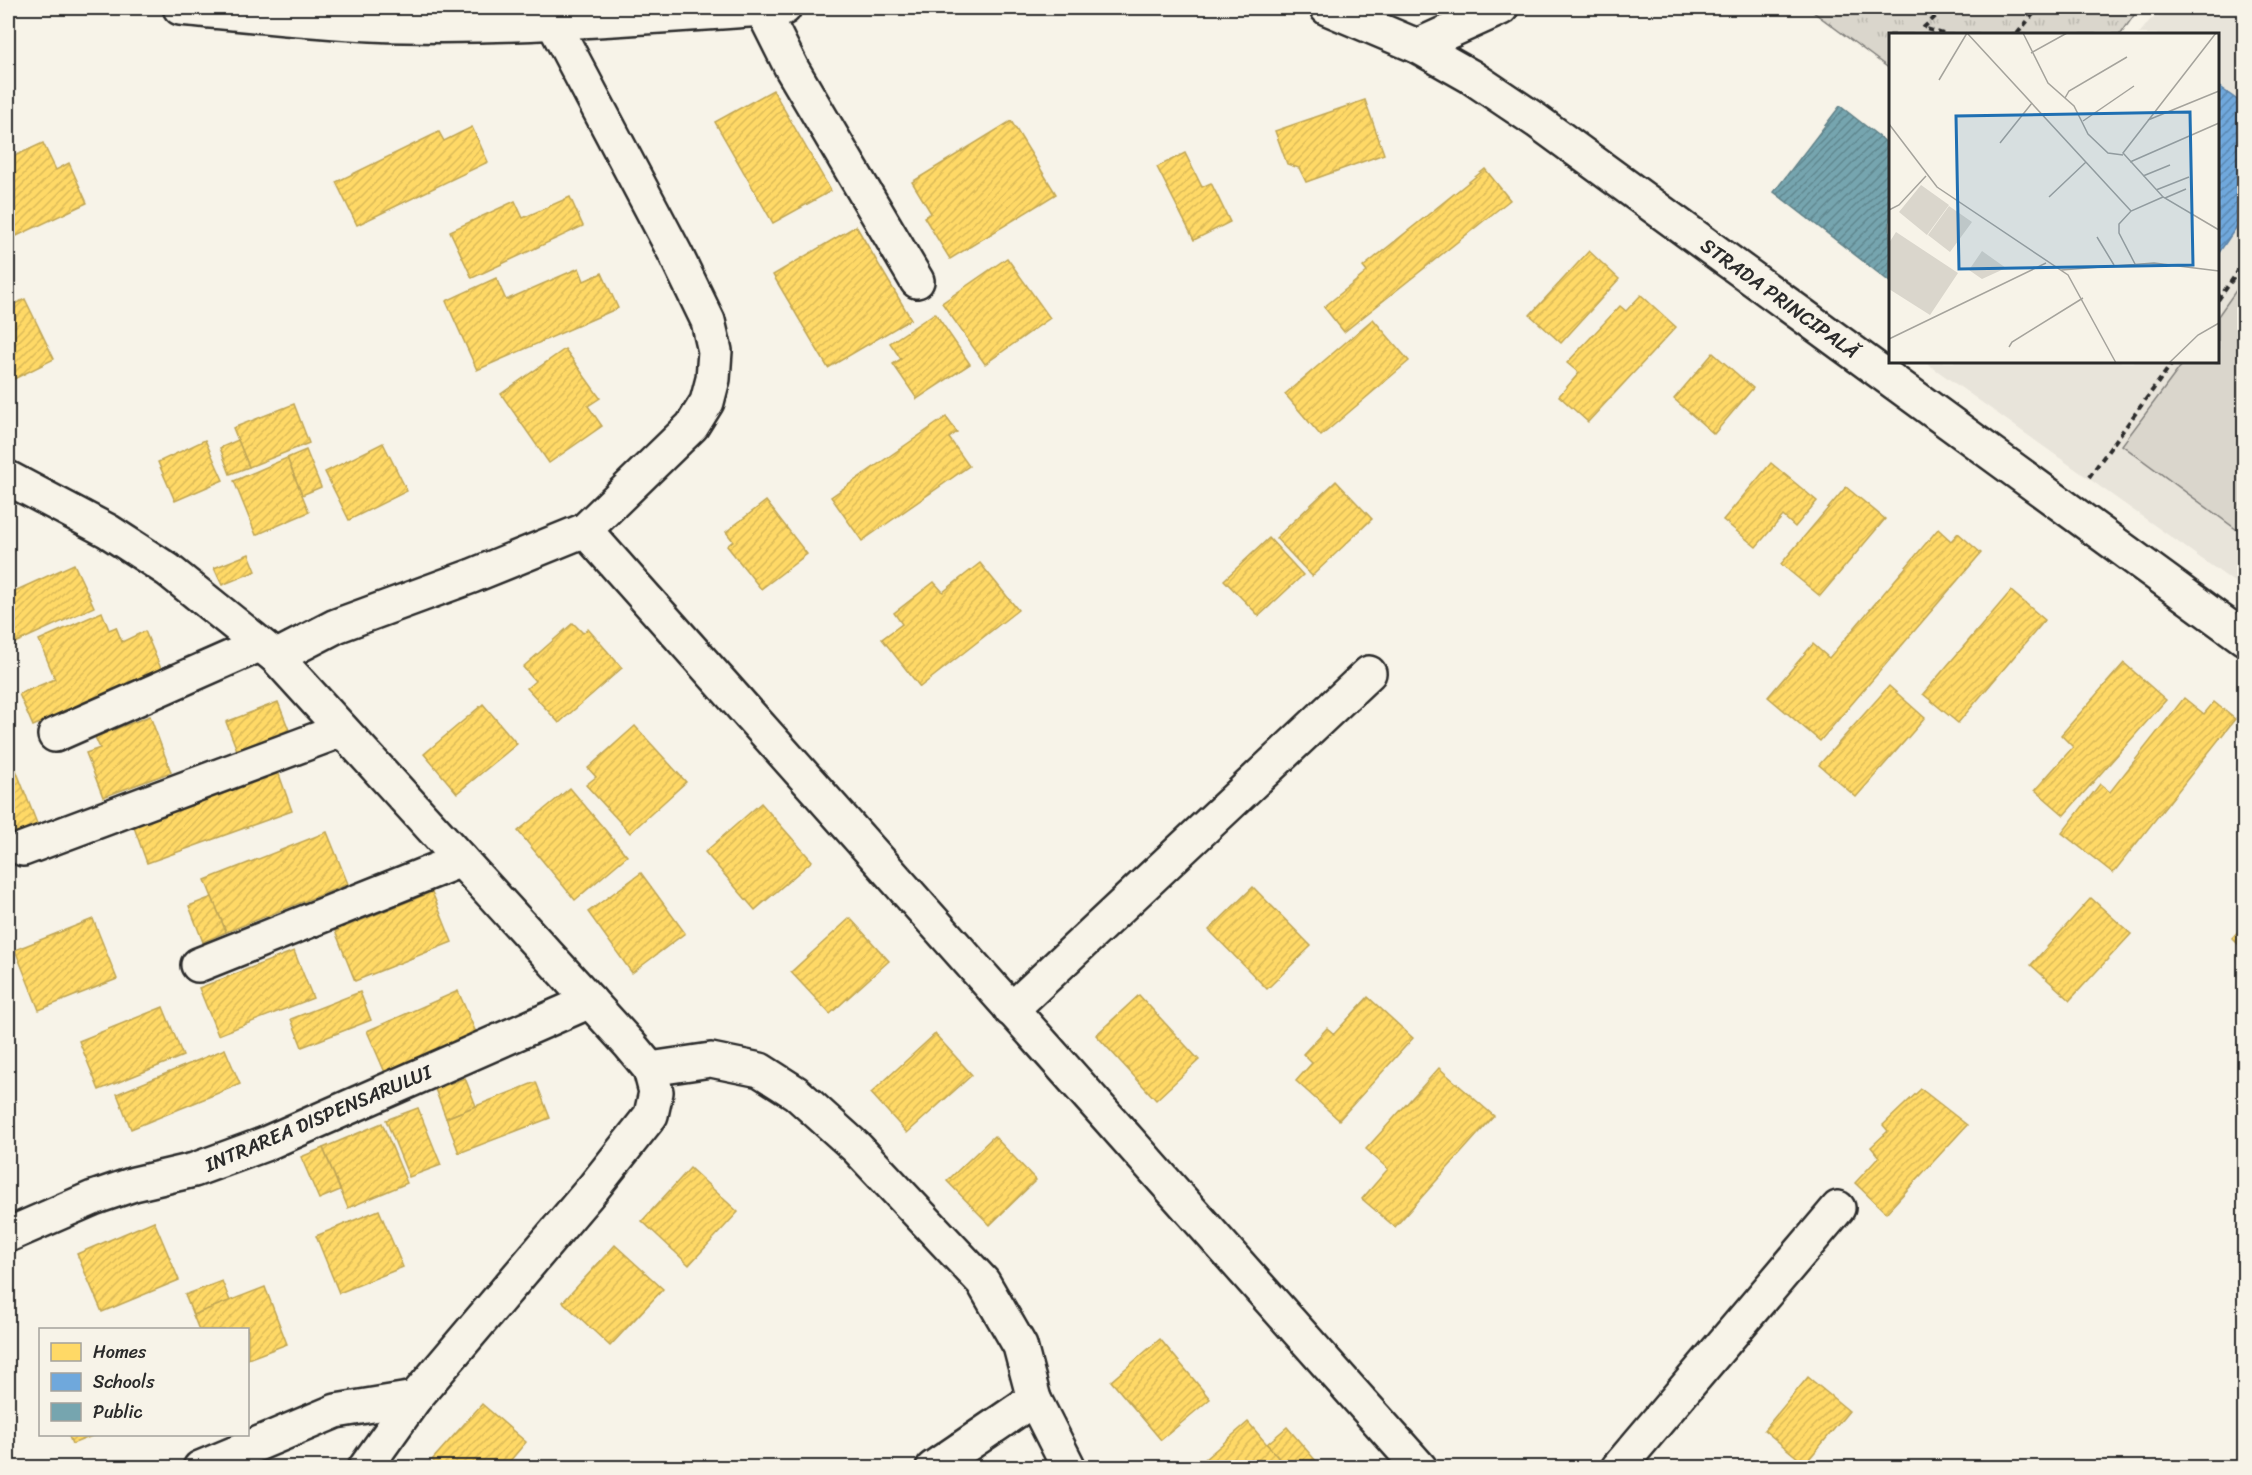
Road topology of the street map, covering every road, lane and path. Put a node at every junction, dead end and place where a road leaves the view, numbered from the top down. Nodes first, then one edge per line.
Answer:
1 (180, 8) edge
2 (773, 8) edge
3 (1327, 8) edge
4 (1501, 8) edge
5 (1945, 8) edge
6 (2038, 8) edge
7 (553, 22) junction
8 (1940, 33) edge
9 (2019, 33) edge
10 (1417, 46) junction
11 (2244, 263) edge
12 (917, 281) dead end
13 (2219, 297) edge
14 (2172, 363) edge
15 (8, 478) edge
16 (2067, 508) junction
17 (585, 530) junction
18 (2244, 638) edge
19 (268, 651) junction
20 (1369, 673) dead end
21 (342, 730) junction
22 (55, 735) dead end
23 (23, 849) dead end
24 (461, 860) junction
25 (198, 965) dead end
26 (590, 1001) junction
27 (1011, 1010) junction
28 (650, 1069) junction
29 (1838, 1208) dead end
30 (8, 1235) edge
31 (415, 1398) junction
32 (1034, 1399) junction
33 (200, 1467) edge
34 (365, 1467) edge
35 (933, 1467) edge
36 (1069, 1467) edge
37 (1420, 1467) edge
38 (1618, 1467) edge

1 - 7 street
2 - 7 street
2 - 12 street
3 - 10 street, STRADA PRINCIPALĂ
4 - 10 street
5 - 8 path
6 - 9 path
7 - 17 street
10 - 16 street, STRADA PRINCIPALĂ
11 - 13 path
14 - 16 path
15 - 19 street
16 - 18 street, STRADA PRINCIPALĂ
17 - 19 street
17 - 27 street
19 - 21 street
19 - 22 street
20 - 27 street
21 - 23 street
21 - 24 street
24 - 25 street
24 - 26 street
26 - 28 street
26 - 30 street, INTRAREA DISPENSARULUI
27 - 37 street
28 - 31 street
28 - 32 street
29 - 38 street
31 - 33 street
31 - 34 street
32 - 35 street
32 - 36 street

